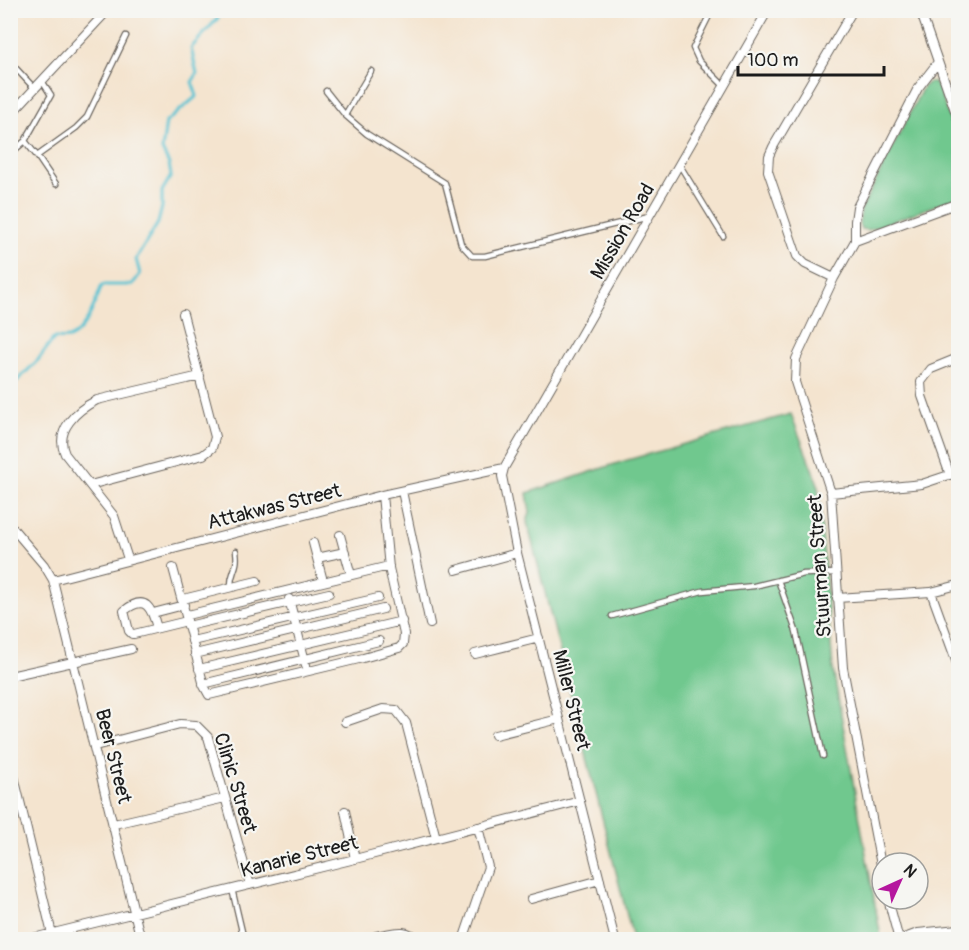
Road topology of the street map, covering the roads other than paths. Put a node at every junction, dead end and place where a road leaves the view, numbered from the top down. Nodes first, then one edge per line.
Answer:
1 (108, 10) edge
2 (712, 10) edge
3 (768, 10) edge
4 (853, 10) edge
5 (920, 10) edge
6 (126, 36) dead end
7 (10, 62) edge
8 (938, 62) junction
9 (370, 71) dead end
10 (42, 81) junction
11 (724, 86) junction
12 (35, 89) junction
13 (326, 91) dead end
14 (10, 115) edge
15 (345, 115) junction
16 (958, 119) edge
17 (25, 141) junction
18 (10, 154) edge
19 (37, 156) junction
20 (680, 164) junction
21 (56, 184) dead end
22 (958, 203) edge
23 (10, 206) edge
24 (15, 212) dead end
25 (649, 216) junction
26 (723, 237) dead end
27 (855, 241) junction
28 (834, 278) junction
29 (183, 314) dead end
30 (958, 358) edge
31 (200, 375) junction
32 (504, 468) junction
33 (954, 473) edge
34 (90, 485) junction
35 (402, 491) junction
36 (831, 493) junction
37 (382, 495) junction
38 (12, 531) edge
39 (340, 535) dead end
40 (313, 543) dead end
41 (236, 551) dead end
42 (345, 552) junction
43 (517, 553) junction
44 (317, 558) junction
45 (128, 559) junction
46 (389, 566) junction
47 (173, 568) dead end
48 (456, 570) dead end
49 (836, 573) junction
50 (351, 575) junction
51 (53, 580) junction
52 (257, 580) dead end
53 (778, 580) junction
54 (323, 582) junction
55 (958, 585) edge
56 (231, 587) junction
57 (287, 590) junction
58 (329, 592) dead end
59 (932, 592) junction
60 (378, 598) dead end
61 (837, 598) junction
62 (183, 602) junction
63 (290, 602) junction
64 (235, 604) junction
65 (342, 607) junction
66 (383, 609) dead end
67 (153, 613) junction
68 (612, 616) dead end
69 (294, 618) junction
70 (344, 618) junction
71 (188, 621) junction
72 (402, 621) junction
73 (430, 624) dead end
74 (157, 628) junction
75 (297, 630) junction
76 (348, 634) junction
77 (334, 637) junction
78 (539, 638) junction
79 (192, 641) junction
80 (380, 641) dead end
81 (301, 645) junction
82 (131, 649) dead end
83 (337, 651) junction
84 (195, 654) junction
85 (475, 654) dead end
86 (305, 660) junction
87 (73, 663) junction
88 (340, 663) junction
89 (958, 666) edge
90 (199, 669) junction
91 (308, 671) junction
92 (10, 676) edge
93 (203, 684) junction
94 (559, 718) junction
95 (345, 722) dead end
96 (495, 735) dead end
97 (94, 746) junction
98 (823, 756) dead end
99 (10, 760) edge
100 (225, 798) junction
101 (580, 801) junction
102 (345, 811) dead end
103 (114, 824) junction
104 (478, 827) junction
105 (436, 838) junction
106 (878, 851) edge
107 (355, 859) junction
108 (600, 880) junction
109 (250, 885) junction
110 (232, 889) junction
111 (531, 899) dead end
112 (891, 911) edge
113 (134, 914) junction
114 (958, 929) edge
115 (52, 934) junction
116 (376, 936) dead end
117 (25, 939) edge
118 (141, 939) edge
119 (244, 939) edge
120 (416, 939) edge
121 (463, 939) edge
122 (615, 939) edge
123 (899, 939) edge

1 - 10 street
2 - 11 lane
3 - 11 street, Mission Road
4 - 28 street
5 - 8 street
6 - 19 lane
7 - 12 lane
8 - 16 street
8 - 27 street
9 - 15 lane
10 - 12 street
10 - 17 lane
11 - 20 street, Mission Road
12 - 14 street
13 - 15 lane
15 - 25 lane
17 - 18 lane
17 - 19 lane
19 - 21 lane
20 - 25 street, Mission Road
20 - 26 lane
22 - 27 street
23 - 24 lane
25 - 32 street, Mission Road
27 - 28 street, Stuurman Street
28 - 36 street, Stuurman Street
29 - 31 street
30 - 33 street
31 - 34 street
31 - 34 street
32 - 35 street, Attakwas Street
32 - 43 street, Miller Street
33 - 36 street
34 - 45 street
35 - 37 street, Attakwas Street
35 - 73 street
36 - 49 street, Stuurman Street
37 - 45 street, Attakwas Street
37 - 46 street
38 - 51 street
39 - 42 street
40 - 44 street
41 - 56 lane
42 - 44 street
42 - 50 street
43 - 48 street
43 - 78 street, Miller Street
44 - 54 street
45 - 51 street, Attakwas Street
46 - 50 street
46 - 72 street
47 - 62 street
49 - 53 lane
49 - 61 street, Stuurman Street
50 - 54 street
51 - 87 street, Beer Street
52 - 56 street
53 - 68 lane
53 - 98 lane
54 - 57 street
55 - 59 street
56 - 62 street
56 - 64 street
57 - 63 street
57 - 64 street
58 - 63 street
59 - 61 street
59 - 89 street
60 - 65 street
61 - 106 street, Stuurman Street
62 - 67 street
62 - 71 street
63 - 69 street
63 - 71 street
64 - 71 street
65 - 69 street
65 - 70 street
66 - 70 street
67 - 74 street
67 - 74 street
69 - 75 street
69 - 79 street
70 - 75 street
70 - 76 street
71 - 74 street
71 - 79 street
72 - 76 street
72 - 88 street
75 - 81 street
75 - 84 street
76 - 77 street
77 - 81 street
77 - 83 street
78 - 85 street
78 - 94 street, Miller Street
79 - 84 street
80 - 83 street
81 - 86 street
81 - 90 street
82 - 87 street
83 - 86 street
83 - 88 street
84 - 90 street
86 - 91 street
86 - 93 street
87 - 92 street
87 - 97 street, Beer Street
88 - 91 street
90 - 93 street
91 - 93 street
94 - 96 street
94 - 101 street, Miller Street
95 - 105 street
97 - 100 street, Clinic Street
97 - 103 street, Beer Street
99 - 115 street
100 - 103 street
100 - 109 street, Clinic Street
101 - 104 street, Kanarie Street
101 - 108 street, Miller Street
102 - 107 street
103 - 113 street, Beer Street
104 - 105 street, Kanarie Street
104 - 121 street
105 - 107 street, Kanarie Street
107 - 109 street, Kanarie Street
108 - 111 street
108 - 122 street, Miller Street
109 - 110 street, Kanarie Street
110 - 113 street, Kanarie Street
110 - 119 lane
112 - 123 street
113 - 115 street, Kanarie Street
113 - 118 street, Beer Street
114 - 123 street
115 - 117 street, Kanarie Street
116 - 120 street

